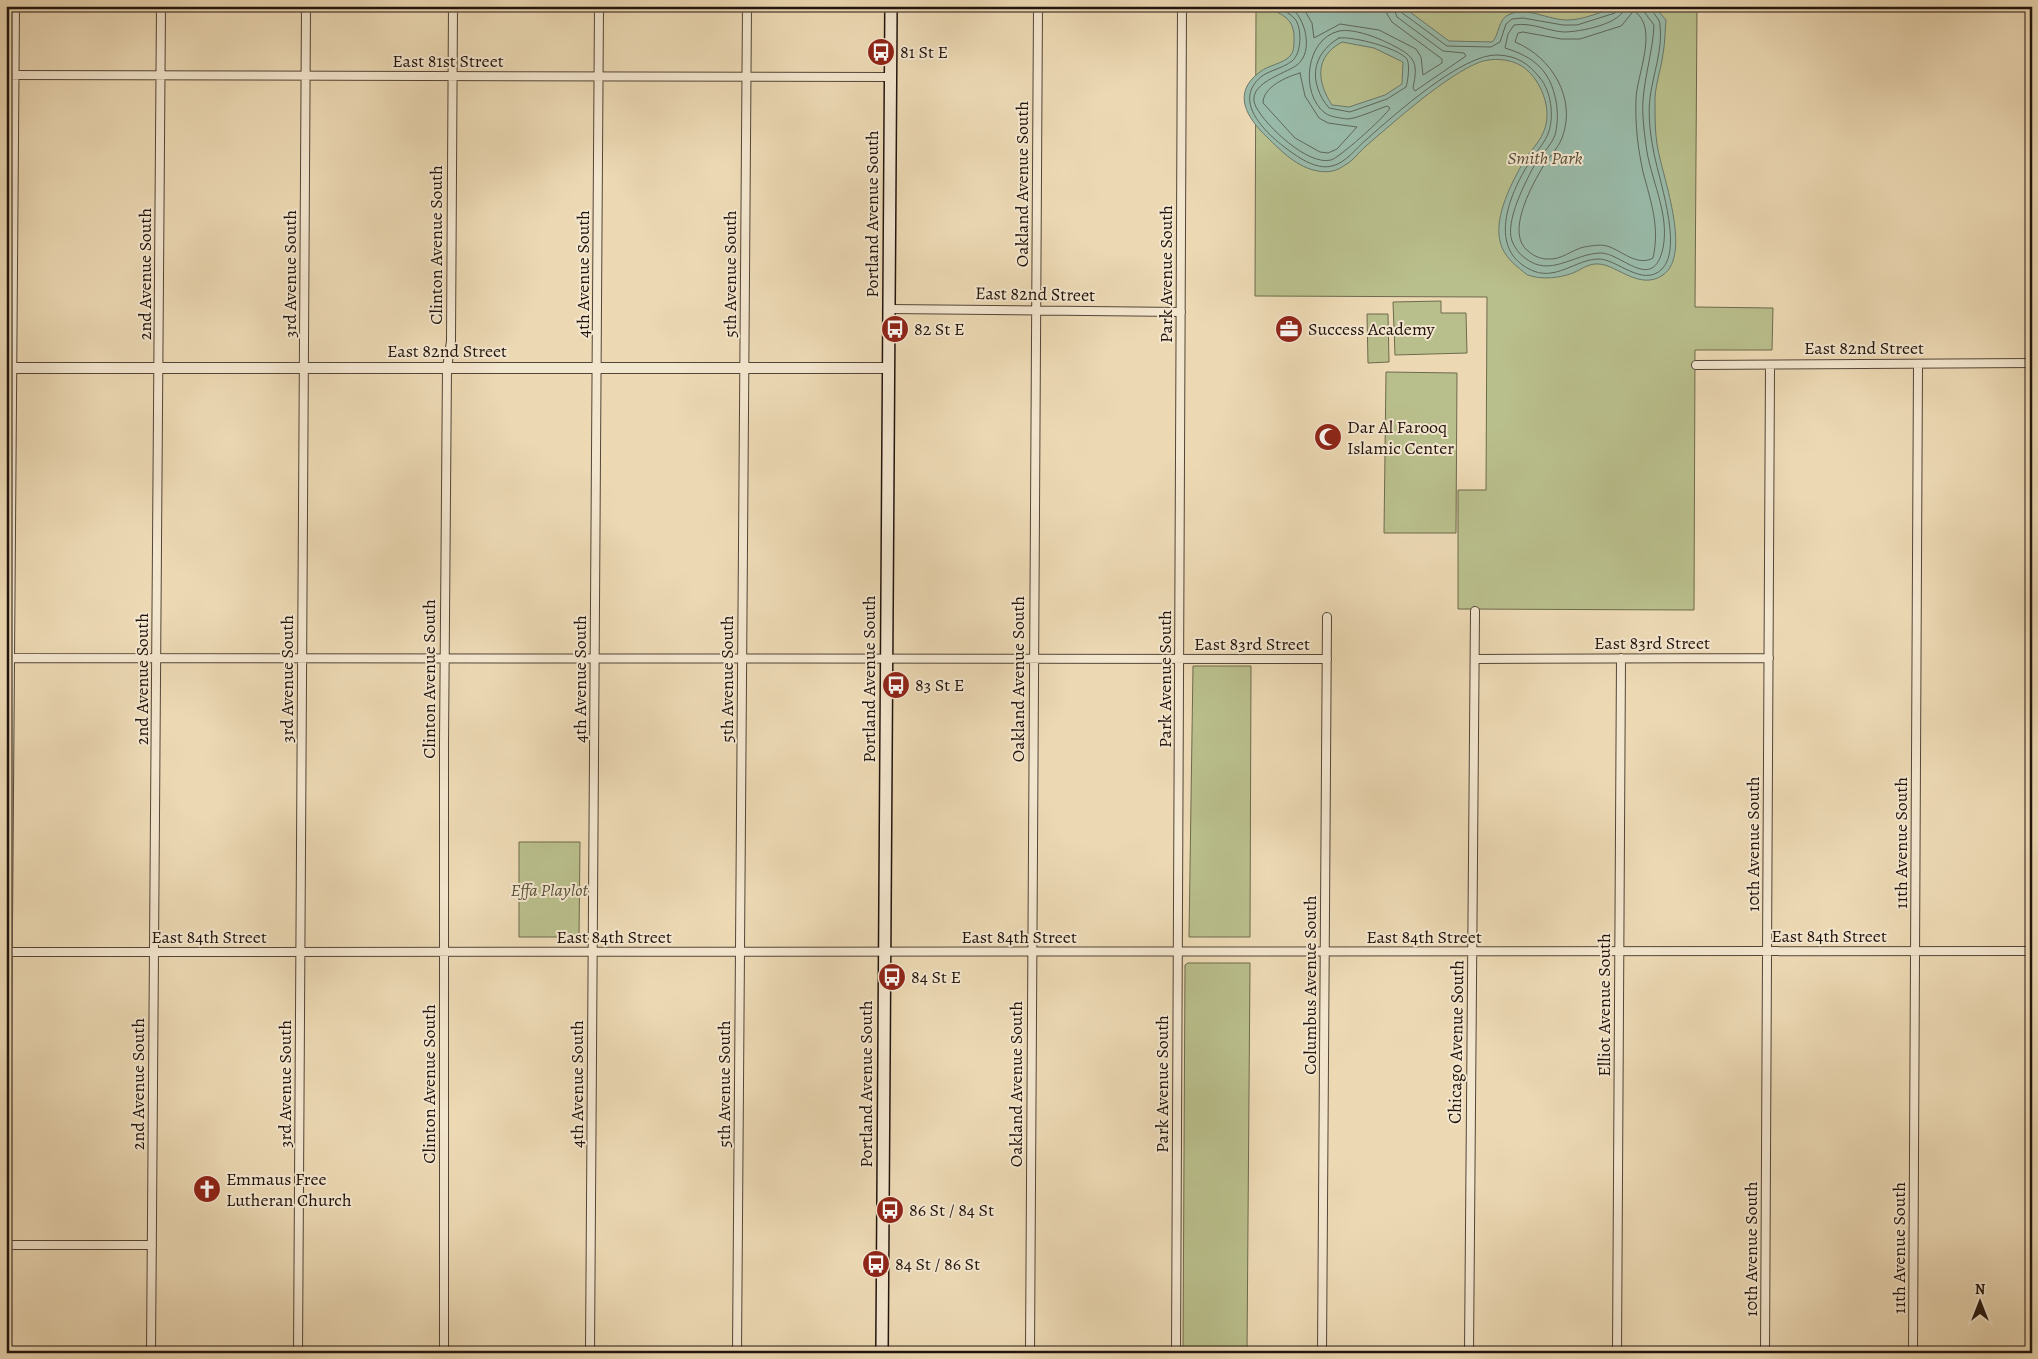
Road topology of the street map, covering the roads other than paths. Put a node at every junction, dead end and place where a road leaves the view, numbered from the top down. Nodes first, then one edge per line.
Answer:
1 (15, 6) edge
2 (161, 6) edge
3 (306, 6) edge
4 (453, 6) edge
5 (599, 6) edge
6 (746, 6) edge
7 (891, 6) edge
8 (1038, 6) edge
9 (1182, 6) edge
10 (10, 75) edge
11 (161, 75) junction
12 (306, 76) junction
13 (452, 76) junction
14 (599, 76) junction
15 (746, 76) junction
16 (890, 77) junction
17 (889, 308) junction
18 (1037, 310) junction
19 (1180, 312) junction
20 (2032, 363) edge
21 (1696, 364) dead end
22 (1770, 364) junction
23 (1918, 364) junction
24 (10, 368) edge
25 (159, 368) junction
26 (304, 368) junction
27 (447, 368) junction
28 (598, 368) junction
29 (745, 368) junction
30 (888, 368) junction
31 (1475, 612) dead end
32 (1327, 617) dead end
33 (8, 658) edge
34 (157, 658) junction
35 (302, 658) junction
36 (444, 658) junction
37 (595, 658) junction
38 (743, 658) junction
39 (886, 658) junction
40 (1033, 658) junction
41 (1180, 658) junction
42 (1327, 658) junction
43 (1475, 658) junction
44 (1621, 658) junction
45 (1769, 658) junction
46 (1472, 951) junction
47 (1619, 951) junction
48 (1767, 951) junction
49 (1915, 951) junction
50 (2032, 951) edge
51 (7, 952) edge
52 (154, 952) junction
53 (300, 952) junction
54 (444, 952) junction
55 (593, 952) junction
56 (740, 952) junction
57 (885, 952) junction
58 (1032, 952) junction
59 (1178, 952) junction
60 (1325, 952) junction
61 (6, 1184) edge
62 (6, 1245) edge
63 (152, 1245) junction
64 (151, 1353) edge
65 (298, 1353) edge
66 (444, 1353) edge
67 (590, 1353) edge
68 (737, 1353) edge
69 (882, 1353) edge
70 (1030, 1353) edge
71 (1176, 1353) edge
72 (1322, 1353) edge
73 (1468, 1353) edge
74 (1618, 1353) edge
75 (1765, 1353) edge
76 (1913, 1353) edge

1 - 10 street
2 - 11 street, 2nd Avenue South
3 - 12 street, 3rd Avenue South
4 - 13 street, Clinton Avenue South
5 - 14 street, 4th Avenue South
6 - 15 street, 5th Avenue South
7 - 16 main road, Portland Avenue South
8 - 18 street, Oakland Avenue South
9 - 19 street, Park Avenue South
10 - 11 street, East 81st Street
10 - 24 street
11 - 12 street, East 81st Street
11 - 25 street, 2nd Avenue South
12 - 13 street, East 81st Street
12 - 26 street, 3rd Avenue South
13 - 14 street, East 81st Street
13 - 27 street, Clinton Avenue South
14 - 15 street, East 81st Street
14 - 28 street, 4th Avenue South
15 - 16 street, East 81st Street
15 - 29 street, 5th Avenue South
16 - 17 main road, Portland Avenue South
17 - 18 street, East 82nd Street
17 - 30 main road, Portland Avenue South
18 - 19 street, East 82nd Street
18 - 40 street, Oakland Avenue South
19 - 41 street, Park Avenue South
20 - 23 street, East 82nd Street
21 - 22 street, East 82nd Street
22 - 23 street, East 82nd Street
22 - 45 street, 10th Avenue South
23 - 49 street, 11th Avenue South
24 - 25 street, East 82nd Street
24 - 33 street
25 - 26 street, East 82nd Street
25 - 34 street, 2nd Avenue South
26 - 27 street, East 82nd Street
26 - 35 street, 3rd Avenue South
27 - 28 street, East 82nd Street
27 - 36 street, Clinton Avenue South
28 - 29 street, East 82nd Street
28 - 37 street, 4th Avenue South
29 - 30 street, East 82nd Street
29 - 38 street, 5th Avenue South
30 - 39 main road, Portland Avenue South
31 - 43 street, Chicago Avenue South
32 - 42 street, Columbus Avenue South
33 - 34 street, East 83rd Street
33 - 51 street
34 - 35 street, East 83rd Street
34 - 52 street, 2nd Avenue South
35 - 36 street, East 83rd Street
35 - 53 street, 3rd Avenue South
36 - 37 street, East 83rd Street
36 - 54 street, Clinton Avenue South
37 - 38 street, East 83rd Street
37 - 55 street, 4th Avenue South
38 - 39 street, East 83rd Street
38 - 56 street, 5th Avenue South
39 - 40 street, East 83rd Street
39 - 57 main road, Portland Avenue South
40 - 41 street, East 83rd Street
40 - 58 street, Oakland Avenue South
41 - 42 street, East 83rd Street
41 - 59 street, Park Avenue South
42 - 60 street, Columbus Avenue South
43 - 44 street, East 83rd Street
43 - 46 street, Chicago Avenue South
44 - 45 street, East 83rd Street
44 - 47 street, Elliot Avenue South
45 - 48 street, 10th Avenue South
46 - 47 street, East 84th Street
46 - 60 street, East 84th Street
46 - 73 street, Chicago Avenue South
47 - 48 street, East 84th Street
47 - 74 street, Elliot Avenue South
48 - 49 street, East 84th Street
48 - 75 street, 10th Avenue South
49 - 50 street, East 84th Street
49 - 76 street, 11th Avenue South
51 - 52 street, East 84th Street
51 - 61 street
52 - 53 street, East 84th Street
52 - 63 street, 2nd Avenue South
53 - 54 street, East 84th Street
53 - 65 street, 3rd Avenue South
54 - 55 street, East 84th Street
54 - 66 street, Clinton Avenue South
55 - 56 street, East 84th Street
55 - 67 street, 4th Avenue South
56 - 57 street, East 84th Street
56 - 68 street, 5th Avenue South
57 - 58 street, East 84th Street
57 - 69 main road, Portland Avenue South
58 - 59 street, East 84th Street
58 - 70 street, Oakland Avenue South
59 - 60 street, East 84th Street
59 - 71 street, Park Avenue South
60 - 72 street, Columbus Avenue South
62 - 63 street
63 - 64 street, 2nd Avenue South

